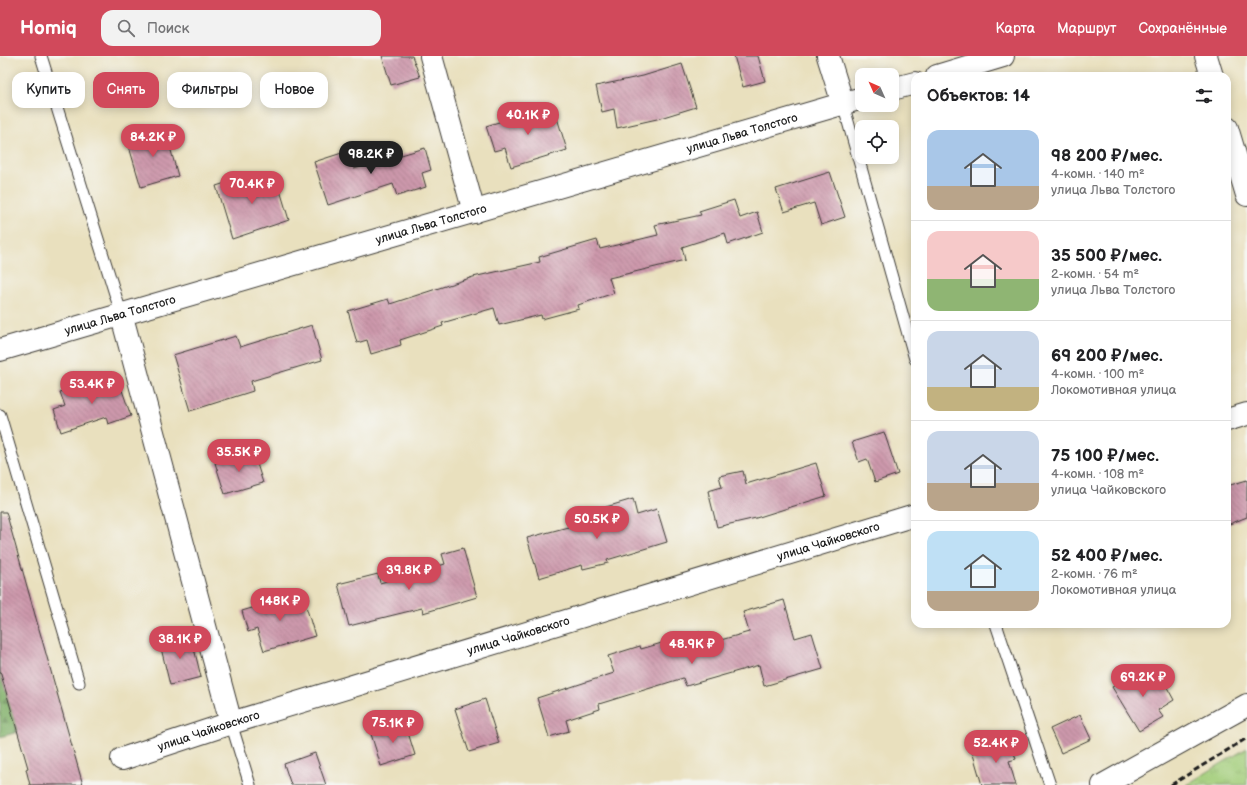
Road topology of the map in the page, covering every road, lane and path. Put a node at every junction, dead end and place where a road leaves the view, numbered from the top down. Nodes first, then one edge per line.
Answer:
1 (41, 56) edge
2 (431, 56) edge
3 (828, 56) edge
4 (1003, 56) edge
5 (1206, 56) edge
6 (950, 72) edge
7 (1211, 72) edge
8 (911, 83) edge
9 (899, 87) edge
10 (853, 101) edge
11 (1231, 142) edge
12 (1247, 196) edge
13 (474, 212) junction
14 (121, 313) junction
15 (911, 342) edge
16 (0, 350) edge
17 (1247, 414) edge
18 (0, 415) edge
19 (1231, 419) edge
20 (3, 436) edge
21 (911, 516) edge
22 (997, 628) edge
23 (79, 683) dead end
24 (1247, 705) edge
25 (231, 723) junction
26 (122, 759) dead end
27 (250, 785) edge
28 (1050, 785) edge
29 (1103, 785) edge

1 - 14 lane
2 - 13 street
3 - 10 street
4 - 6 street
5 - 7 street
8 - 9 street
10 - 13 street, улица Льва Толстого
10 - 15 lane
11 - 12 street
13 - 14 street, улица Льва Толстого
14 - 16 street, улица Льва Толстого
14 - 25 street
17 - 19 street
18 - 20 lane
20 - 23 lane
21 - 25 street, улица Чайковского
22 - 28 lane
24 - 29 street
25 - 26 street, улица Чайковского
25 - 27 lane

